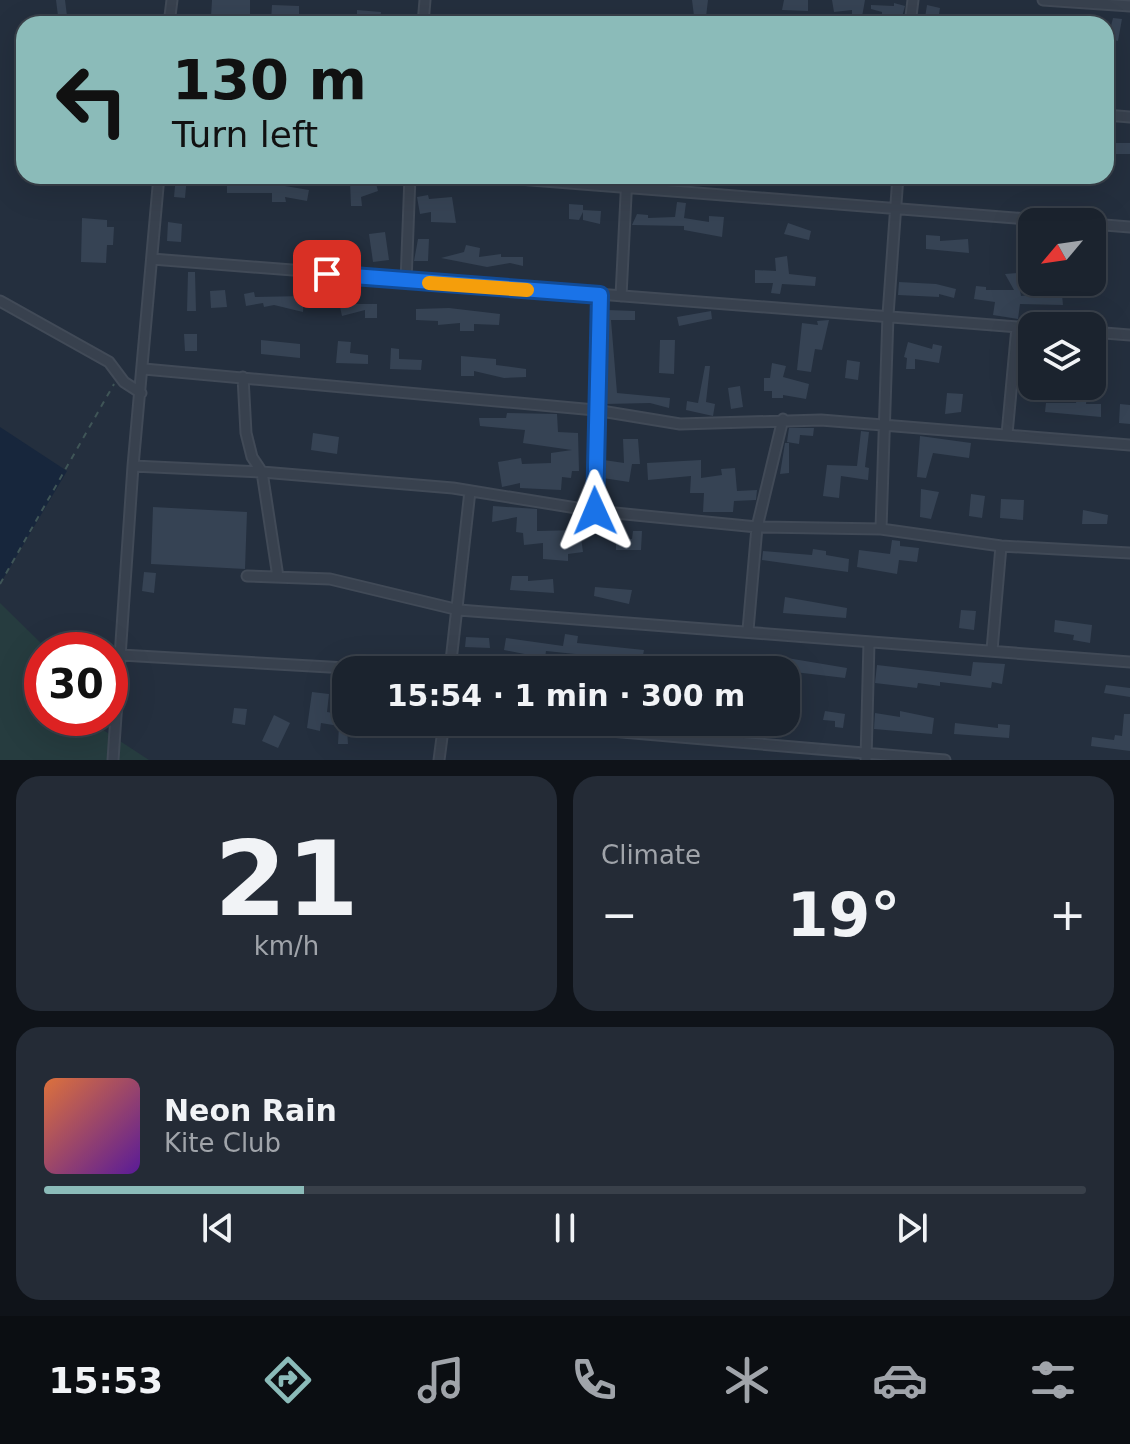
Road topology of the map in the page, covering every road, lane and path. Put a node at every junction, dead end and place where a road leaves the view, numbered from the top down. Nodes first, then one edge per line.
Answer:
1 (1043, 0) edge
2 (1130, 6) edge
3 (158, 184) edge
4 (410, 184) edge
5 (626, 184) edge
6 (655, 184) edge
7 (898, 184) edge
8 (896, 209) junction
9 (1018, 218) edge
10 (1106, 225) edge
11 (1130, 227) edge
12 (152, 259) junction
13 (406, 282) junction
14 (600, 295) junction
15 (621, 296) junction
16 (0, 301) edge
17 (888, 315) junction
18 (1017, 327) joint
19 (1106, 333) edge
20 (1130, 335) edge
21 (144, 369) junction
22 (118, 373) junction
23 (243, 377) junction
24 (141, 393) junction
25 (595, 410) junction
26 (783, 419) junction
27 (886, 423) junction
28 (1007, 434) junction
29 (1130, 445) edge
30 (133, 466) junction
31 (262, 472) junction
32 (470, 491) junction
33 (595, 511) junction
34 (757, 527) junction
35 (881, 529) junction
36 (1001, 546) junction
37 (1130, 553) edge
38 (247, 576) dead end
39 (278, 577) junction
40 (0, 584) edge
41 (459, 610) junction
42 (748, 630) junction
43 (122, 632) edge
44 (869, 642) junction
45 (992, 650) junction
46 (128, 655) edge
47 (452, 656) edge
48 (1130, 662) edge
49 (332, 667) edge
50 (115, 736) edge
51 (442, 736) edge
52 (646, 736) edge
53 (867, 758) edge
54 (113, 760) edge
55 (439, 760) edge
56 (945, 760) edge

1 - 2 street
3 - 12 street
4 - 13 street
5 - 15 street
6 - 8 street
7 - 8 street
8 - 9 street
8 - 17 street
10 - 11 street
12 - 13 street
12 - 21 street
13 - 14 street
14 - 15 street
14 - 25 street
15 - 17 street
16 - 22 street
17 - 18 street
17 - 27 street
18 - 28 street
19 - 20 street
21 - 23 street
21 - 24 street
22 - 24 street
22 - 40 path
23 - 25 street
23 - 31 street
24 - 30 street
25 - 26 street
25 - 33 street
26 - 27 street
26 - 34 street
27 - 28 street
27 - 35 street
28 - 29 street
30 - 31 street
30 - 43 street
31 - 32 street
31 - 39 street
32 - 33 street
32 - 41 street
33 - 34 street
34 - 35 street
34 - 42 street
35 - 36 street
36 - 37 street
36 - 45 street
38 - 39 street
39 - 41 street
41 - 42 street
41 - 47 street
42 - 44 street
44 - 45 street
44 - 53 street
45 - 48 street
46 - 49 street
50 - 54 street
51 - 55 street
52 - 53 street
53 - 56 street

